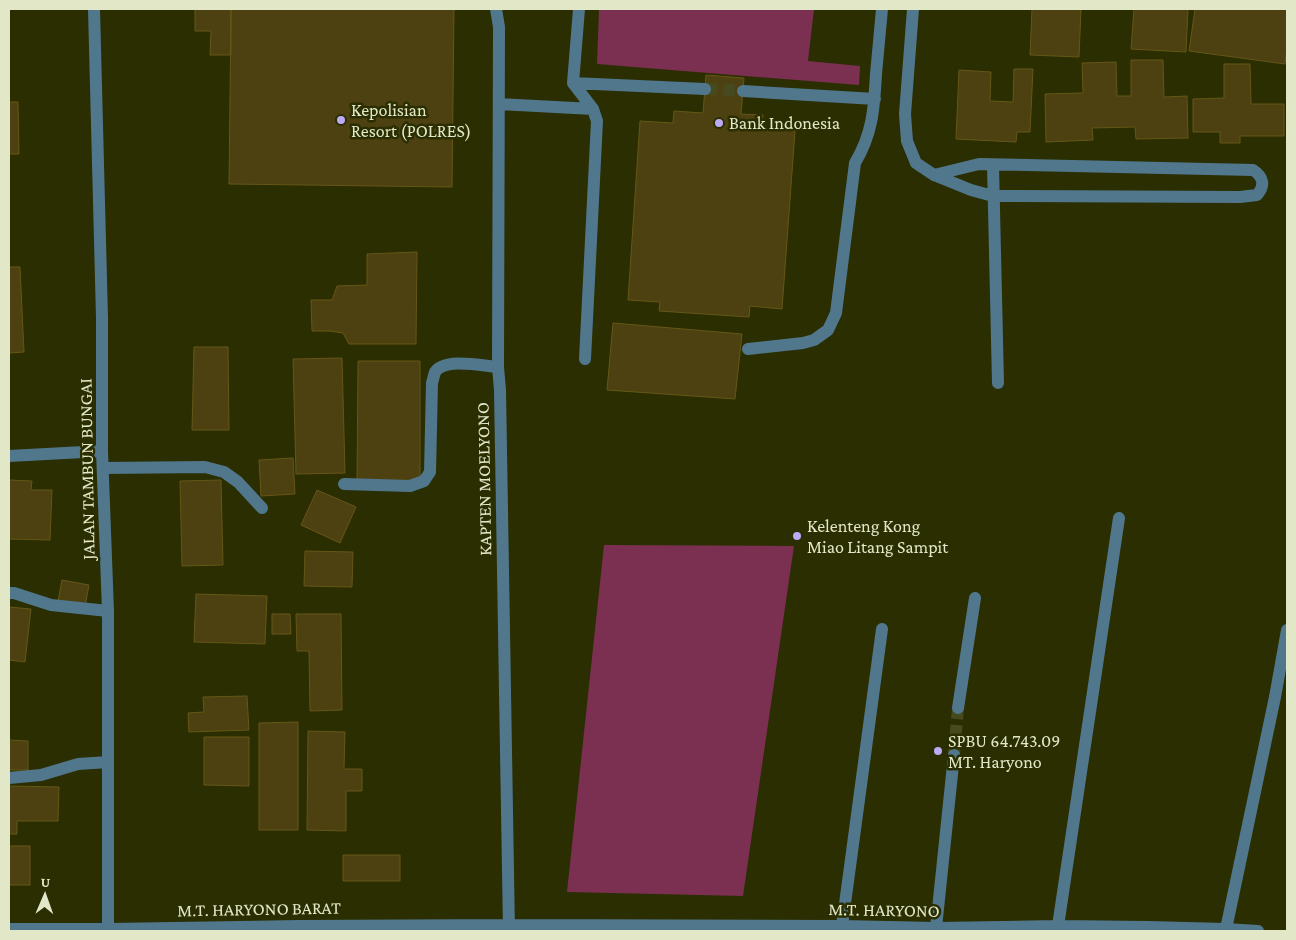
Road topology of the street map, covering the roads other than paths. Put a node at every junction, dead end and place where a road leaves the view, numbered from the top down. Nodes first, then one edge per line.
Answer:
1 (94, 9) edge
2 (496, 9) edge
3 (503, 9) edge
4 (579, 9) edge
5 (882, 9) edge
6 (913, 9) edge
7 (499, 27) junction
8 (573, 83) junction
9 (705, 88) tunnel mouth
10 (743, 91) tunnel mouth
11 (874, 99) junction
12 (499, 104) junction
13 (593, 108) junction
14 (993, 165) junction
15 (934, 175) junction
16 (993, 196) junction
17 (748, 349) dead end
18 (585, 359) dead end
19 (498, 367) junction
20 (998, 383) dead end
21 (102, 451) junction
22 (9, 456) edge
23 (103, 468) junction
24 (344, 484) dead end
25 (262, 508) dead end
26 (1119, 518) dead end
27 (9, 593) edge
28 (975, 598) dead end
29 (108, 612) junction
30 (882, 629) dead end
31 (1287, 630) edge
32 (958, 708) tunnel mouth
33 (954, 755) tunnel mouth
34 (108, 762) junction
35 (9, 778) edge
36 (842, 926) junction
37 (1058, 926) junction
38 (509, 928) edge
39 (936, 928) junction
40 (9, 929) edge
41 (864, 929) edge
42 (1226, 929) junction
43 (65, 930) edge
44 (108, 930) edge
45 (1258, 931) edge

1 - 21 street, JALAN TAMBUN BUNGAI
2 - 7 street
3 - 7 street
4 - 8 street
5 - 11 street
6 - 15 street
7 - 12 street, KAPTEN MOELYONO
8 - 9 street
8 - 13 street
10 - 11 street
11 - 17 street
12 - 13 street
12 - 19 street, KAPTEN MOELYONO
13 - 18 street
14 - 15 street
14 - 16 street
14 - 16 street
15 - 16 street
16 - 20 street
19 - 24 street
19 - 38 street, KAPTEN MOELYONO
21 - 22 street
21 - 23 street, JALAN TAMBUN BUNGAI
23 - 25 street
23 - 29 street, JALAN TAMBUN BUNGAI
26 - 37 street
27 - 29 street
28 - 32 street
29 - 34 street, JALAN TAMBUN BUNGAI
30 - 36 street
31 - 42 street
33 - 39 street
34 - 35 street
34 - 44 street, JALAN TAMBUN BUNGAI
36 - 38 street, M.T. HARYONO
36 - 41 street, M.T. HARYONO
37 - 39 street, M.T. HARYONO
37 - 42 street, M.T. HARYONO
38 - 44 street, M.T. HARYONO BARAT
39 - 41 street, M.T. HARYONO
40 - 43 street, M.T. HARYONO BARAT
42 - 45 street, M.T. HARYONO
43 - 44 street, M.T. HARYONO BARAT

